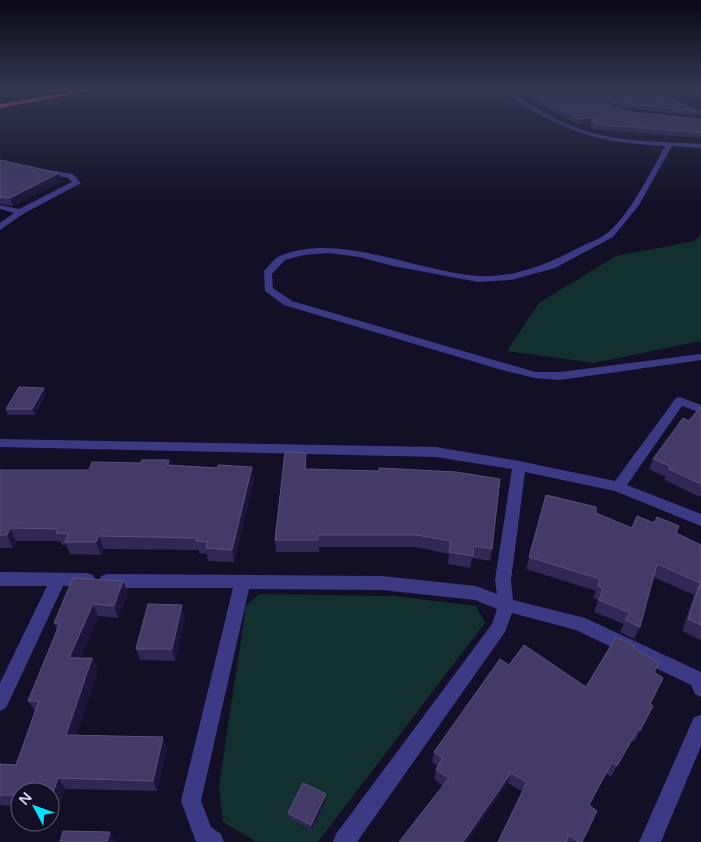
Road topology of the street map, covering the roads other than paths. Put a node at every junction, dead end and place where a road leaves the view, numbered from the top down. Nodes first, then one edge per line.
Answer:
1 (572, 127) edge
2 (670, 144) junction
3 (701, 146) edge
4 (35, 169) edge
5 (0, 207) edge
6 (20, 212) junction
7 (0, 227) edge
8 (701, 357) edge
9 (701, 409) edge
10 (0, 442) edge
11 (520, 466) junction
12 (618, 487) junction
13 (701, 520) edge
14 (0, 579) edge
15 (58, 580) junction
16 (242, 583) junction
17 (506, 605) junction
18 (701, 688) edge
19 (0, 702) edge
20 (701, 724) edge
21 (213, 842) edge
22 (344, 842) edge
23 (650, 842) edge

1 - 2 street
2 - 3 street
2 - 8 street
4 - 6 street
5 - 6 street
6 - 7 street
9 - 12 street
10 - 11 street
11 - 12 street
11 - 17 street
12 - 13 street
14 - 15 street
15 - 16 street
15 - 19 street
16 - 17 street
16 - 21 street
17 - 18 street
17 - 22 street
20 - 23 street

